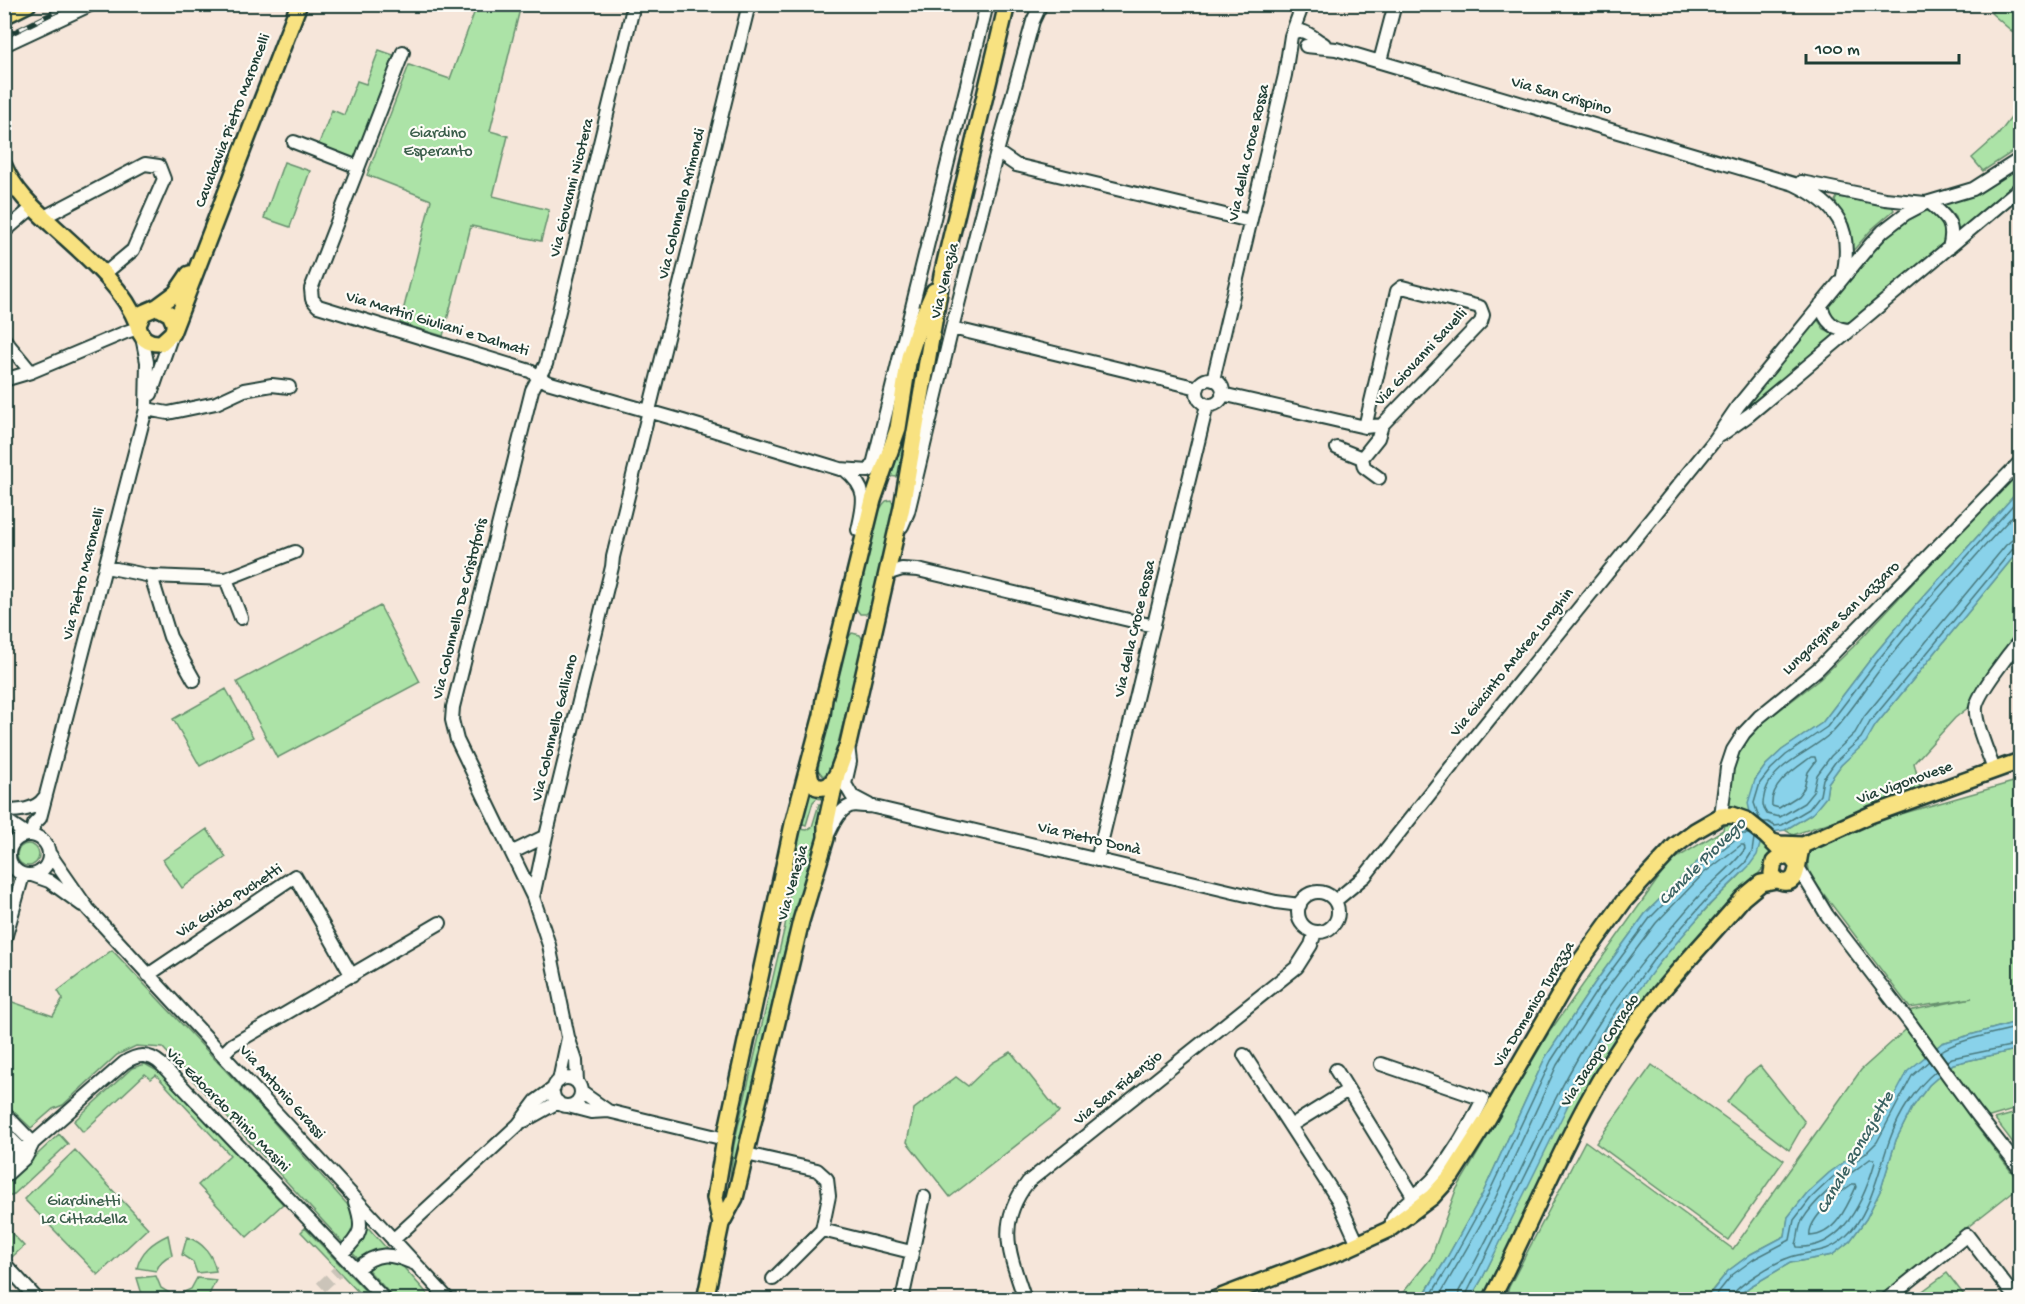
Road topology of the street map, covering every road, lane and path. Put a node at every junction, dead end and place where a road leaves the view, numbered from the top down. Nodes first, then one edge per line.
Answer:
1 (28, 4) edge
2 (92, 4) edge
3 (298, 4) edge
4 (634, 4) edge
5 (749, 4) edge
6 (987, 4) edge
7 (1007, 4) edge
8 (1035, 4) edge
9 (1041, 4) edge
10 (1395, 4) edge
11 (1301, 6) edge
12 (4, 16) edge
13 (1033, 21) junction
14 (1300, 39) junction
15 (4, 45) edge
16 (403, 52) dead end
17 (1380, 62) junction
18 (294, 142) dead end
19 (997, 152) junction
20 (2020, 159) edge
21 (4, 166) edge
22 (358, 167) junction
23 (1776, 178) junction
24 (2020, 188) edge
25 (1927, 203) junction
26 (38, 212) junction
27 (1250, 221) junction
28 (4, 232) edge
29 (1949, 248) junction
30 (203, 251) junction
31 (103, 275) junction
32 (942, 275) junction
33 (1843, 277) junction
34 (917, 284) junction
35 (126, 299) junction
36 (1821, 304) junction
37 (154, 307) junction
38 (952, 328) junction
39 (139, 330) junction
40 (1851, 330) junction
41 (173, 331) junction
42 (915, 338) junction
43 (4, 339) edge
44 (31, 372) junction
45 (539, 377) junction
46 (4, 380) edge
47 (1213, 380) junction
48 (289, 387) dead end
49 (1198, 388) junction
50 (1222, 394) junction
51 (1207, 405) junction
52 (146, 409) junction
53 (650, 411) junction
54 (669, 417) junction
55 (1382, 425) junction
56 (1365, 427) junction
57 (1714, 441) junction
58 (1337, 448) dead end
59 (1362, 458) junction
60 (2020, 462) edge
61 (842, 470) junction
62 (875, 470) junction
63 (1379, 478) dead end
64 (876, 492) junction
65 (904, 498) junction
66 (892, 549) junction
67 (295, 552) dead end
68 (106, 567) junction
69 (612, 567) junction
70 (886, 574) junction
71 (151, 576) junction
72 (226, 579) junction
73 (852, 585) junction
74 (241, 618) dead end
75 (1154, 626) junction
76 (2020, 640) edge
77 (194, 681) dead end
78 (848, 744) junction
79 (2020, 761) edge
80 (808, 768) junction
81 (1994, 770) junction
82 (837, 774) junction
83 (45, 797) junction
84 (870, 806) junction
85 (4, 811) edge
86 (1722, 816) junction
87 (40, 818) junction
88 (4, 819) edge
89 (29, 835) junction
90 (546, 836) junction
91 (826, 838) junction
92 (1769, 839) junction
93 (1800, 844) junction
94 (47, 848) junction
95 (6, 851) edge
96 (513, 852) junction
97 (1097, 860) junction
98 (1791, 861) junction
99 (27, 875) junction
100 (1783, 881) junction
101 (1814, 895) junction
102 (534, 897) junction
103 (1335, 901) junction
104 (1300, 905) junction
105 (88, 909) junction
106 (440, 923) dead end
107 (1315, 932) junction
108 (4, 942) edge
109 (148, 975) junction
110 (352, 976) junction
111 (568, 1037) junction
112 (224, 1054) junction
113 (1244, 1055) dead end
114 (1381, 1064) dead end
115 (1336, 1070) dead end
116 (556, 1085) junction
117 (579, 1087) junction
118 (1348, 1090) junction
119 (563, 1104) junction
120 (608, 1111) junction
121 (4, 1113) edge
122 (518, 1125) junction
123 (1290, 1126) junction
124 (4, 1132) edge
125 (725, 1139) junction
126 (33, 1143) junction
127 (21, 1149) junction
128 (746, 1154) junction
129 (4, 1165) edge
130 (2020, 1169) edge
131 (4, 1177) edge
132 (352, 1195) junction
133 (924, 1197) dead end
134 (1414, 1197) junction
135 (373, 1218) junction
136 (412, 1223) junction
137 (721, 1224) junction
138 (1393, 1225) junction
139 (822, 1230) junction
140 (393, 1240) junction
141 (1358, 1244) junction
142 (911, 1252) junction
143 (342, 1253) junction
144 (4, 1263) edge
145 (417, 1264) junction
146 (357, 1269) junction
147 (773, 1279) dead end
148 (38, 1299) edge
149 (385, 1299) edge
150 (449, 1299) edge
151 (705, 1299) edge
152 (902, 1299) edge
153 (1025, 1299) edge
154 (1213, 1299) edge
155 (1493, 1299) edge
156 (1886, 1299) edge
157 (2017, 1299) edge

1 - 12 main road
2 - 15 street
3 - 30 main road, Cavalcavia Pietro Maroncelli
4 - 45 street, Via Giovanni Nicotera
5 - 53 street, Via Colonnello Arimondi
6 - 34 street, Via Venezia
7 - 32 main road, Via Venezia
8 - 13 street, Via Venezia
9 - 13 street, Via Venezia
10 - 17 street
11 - 14 street, Via della Croce Rossa
13 - 19 street, Via Venezia
14 - 17 street, Via San Crispino
14 - 27 street, Via della Croce Rossa
16 - 22 street, Via Martiri Giuliani e Dalmati
17 - 23 street, Via San Crispino
18 - 22 street
19 - 27 street
19 - 38 street, Via Venezia
20 - 25 street, Via Giacinto Andrea Longhin
21 - 26 main road, Via Pietro Maroncelli
22 - 45 street, Via Martiri Giuliani e Dalmati
23 - 25 street, Via San Crispino
23 - 33 street, Via San Crispino
24 - 29 street, Via Giacinto Andrea Longhin
25 - 29 street
25 - 33 street, Via Giacinto Andrea Longhin
26 - 28 street
26 - 31 main road, Via Pietro Maroncelli
26 - 31 street
27 - 47 street, Via della Croce Rossa
29 - 40 street, Via Giacinto Andrea Longhin
30 - 37 main road, Cavalcavia Pietro Maroncelli
30 - 41 main road, Cavalcavia Pietro Maroncelli
31 - 35 main road, Via Pietro Maroncelli
32 - 42 main road, Via Venezia
32 - 65 main road, Via Venezia
33 - 36 street, Via Giacinto Andrea Longhin
34 - 42 street, Via Venezia
34 - 62 street, Via Venezia
35 - 37 main road, Via Pietro Maroncelli
35 - 39 main road, Via Pietro Maroncelli
36 - 40 street
36 - 57 street, Via Giacinto Andrea Longhin
37 - 39 main road
37 - 41 main road
38 - 49 street
38 - 66 street, Via Venezia
39 - 41 main road
39 - 44 street
39 - 52 street, Via Pietro Maroncelli
40 - 57 street, Via Giacinto Andrea Longhin
41 - 52 street, Cavalcavia Pietro Maroncelli
42 - 62 main road, Via Venezia
43 - 44 street
44 - 46 street
45 - 53 street, Via Martiri Giuliani e Dalmati
45 - 96 street, Via Colonnello De Cristoforis
47 - 49 street
47 - 50 street
48 - 52 street
49 - 51 street
50 - 51 street
50 - 56 street, Via Giovanni Savelli
51 - 75 street, Via della Croce Rossa
52 - 68 street, Via Pietro Maroncelli
53 - 54 street, Via Martiri Giuliani e Dalmati
53 - 69 street, Via Colonnello Galliano
54 - 61 street, Via Martiri Giuliani e Dalmati
54 - 69 street, Via Colonnello Galliano
55 - 56 street, Via Giovanni Savelli
55 - 56 street, Via Giovanni Savelli
55 - 59 street
57 - 103 street, Via Giacinto Andrea Longhin
58 - 59 street
59 - 63 street
60 - 86 street, Lungargine San Lazzaro
61 - 62 street
61 - 73 street, Via Venezia
62 - 64 main road, Via Venezia
64 - 65 main road
64 - 73 main road, Via Venezia
65 - 66 main road, Via Venezia
66 - 70 main road, Via Venezia
67 - 72 street
68 - 71 street
68 - 83 street, Via Pietro Maroncelli
69 - 90 street, Via Colonnello Galliano
70 - 75 street
70 - 78 main road, Via Venezia
71 - 72 street
71 - 77 street
72 - 74 street
73 - 80 main road, Via Venezia
75 - 97 street, Via della Croce Rossa
76 - 81 street
78 - 82 main road, Via Venezia
78 - 84 street, Via Pietro Donà
79 - 81 main road, Via Vigonovese
80 - 82 main road
80 - 125 main road, Via Venezia
81 - 93 main road, Via Vigonovese
82 - 91 main road, Via Venezia
83 - 85 street
83 - 87 street, Via Pietro Maroncelli
84 - 91 street, Via Pietro Donà
84 - 97 street, Via Pietro Donà
86 - 92 main road
86 - 138 main road, Via Domenico Turazza
87 - 89 street, Via Pietro Maroncelli
87 - 94 street, Via Pietro Maroncelli
88 - 89 street
89 - 94 street
89 - 95 street
90 - 96 street
90 - 102 street, Via Colonnello Galliano
91 - 128 main road, Via Venezia
92 - 93 main road
92 - 98 main road
93 - 98 main road
94 - 99 street
94 - 105 street, Via Antonio Grassi
95 - 99 street
96 - 102 street, Via Colonnello De Cristoforis
97 - 104 street, Via Pietro Donà
98 - 100 main road
98 - 100 main road
98 - 101 street
99 - 105 street, Via Antonio Grassi
99 - 108 street
100 - 101 street
100 - 155 main road, Via Jacopo Corrado
101 - 130 street
102 - 111 street, Via Colonnello De Cristoforis
103 - 104 street
103 - 107 street, Via San Fidenzio
104 - 107 street
105 - 109 street, Via Antonio Grassi
106 - 110 street
107 - 153 street, Via San Fidenzio
109 - 110 street, Via Guido Puchetti
109 - 112 street, Via Antonio Grassi
110 - 112 street
111 - 116 street
111 - 117 street, Via Colonnello De Cristoforis
112 - 132 street, Via Antonio Grassi
113 - 123 street
114 - 134 street, Via Domenico Turazza
115 - 118 street
116 - 117 street
116 - 119 street
116 - 122 street
117 - 119 street
117 - 120 street
118 - 123 street
118 - 134 street
119 - 120 street
119 - 122 street
120 - 125 street
121 - 126 street
122 - 136 street
123 - 141 street
124 - 127 street
125 - 137 main road, Via Venezia
126 - 127 street, Via Edoardo Plinio Masini
126 - 131 street
126 - 143 street, Via Edoardo Plinio Masini
127 - 129 street, Via Edoardo Plinio Masini
128 - 137 main road, Via Venezia
128 - 139 street
132 - 135 street, Via Antonio Grassi
132 - 143 street
133 - 142 street
134 - 138 street, Via Domenico Turazza
135 - 136 street
135 - 140 street, Via Antonio Grassi
136 - 140 street
137 - 151 main road, Via Venezia
138 - 141 main road, Via Domenico Turazza
139 - 142 street
139 - 147 street
140 - 145 street, Via Antonio Grassi
141 - 154 main road, Via Domenico Turazza
142 - 152 street
143 - 146 street, Via Edoardo Plinio Masini
144 - 148 street
145 - 146 street
145 - 150 street, Via Antonio Grassi
146 - 149 street, Via Edoardo Plinio Masini
156 - 157 street

